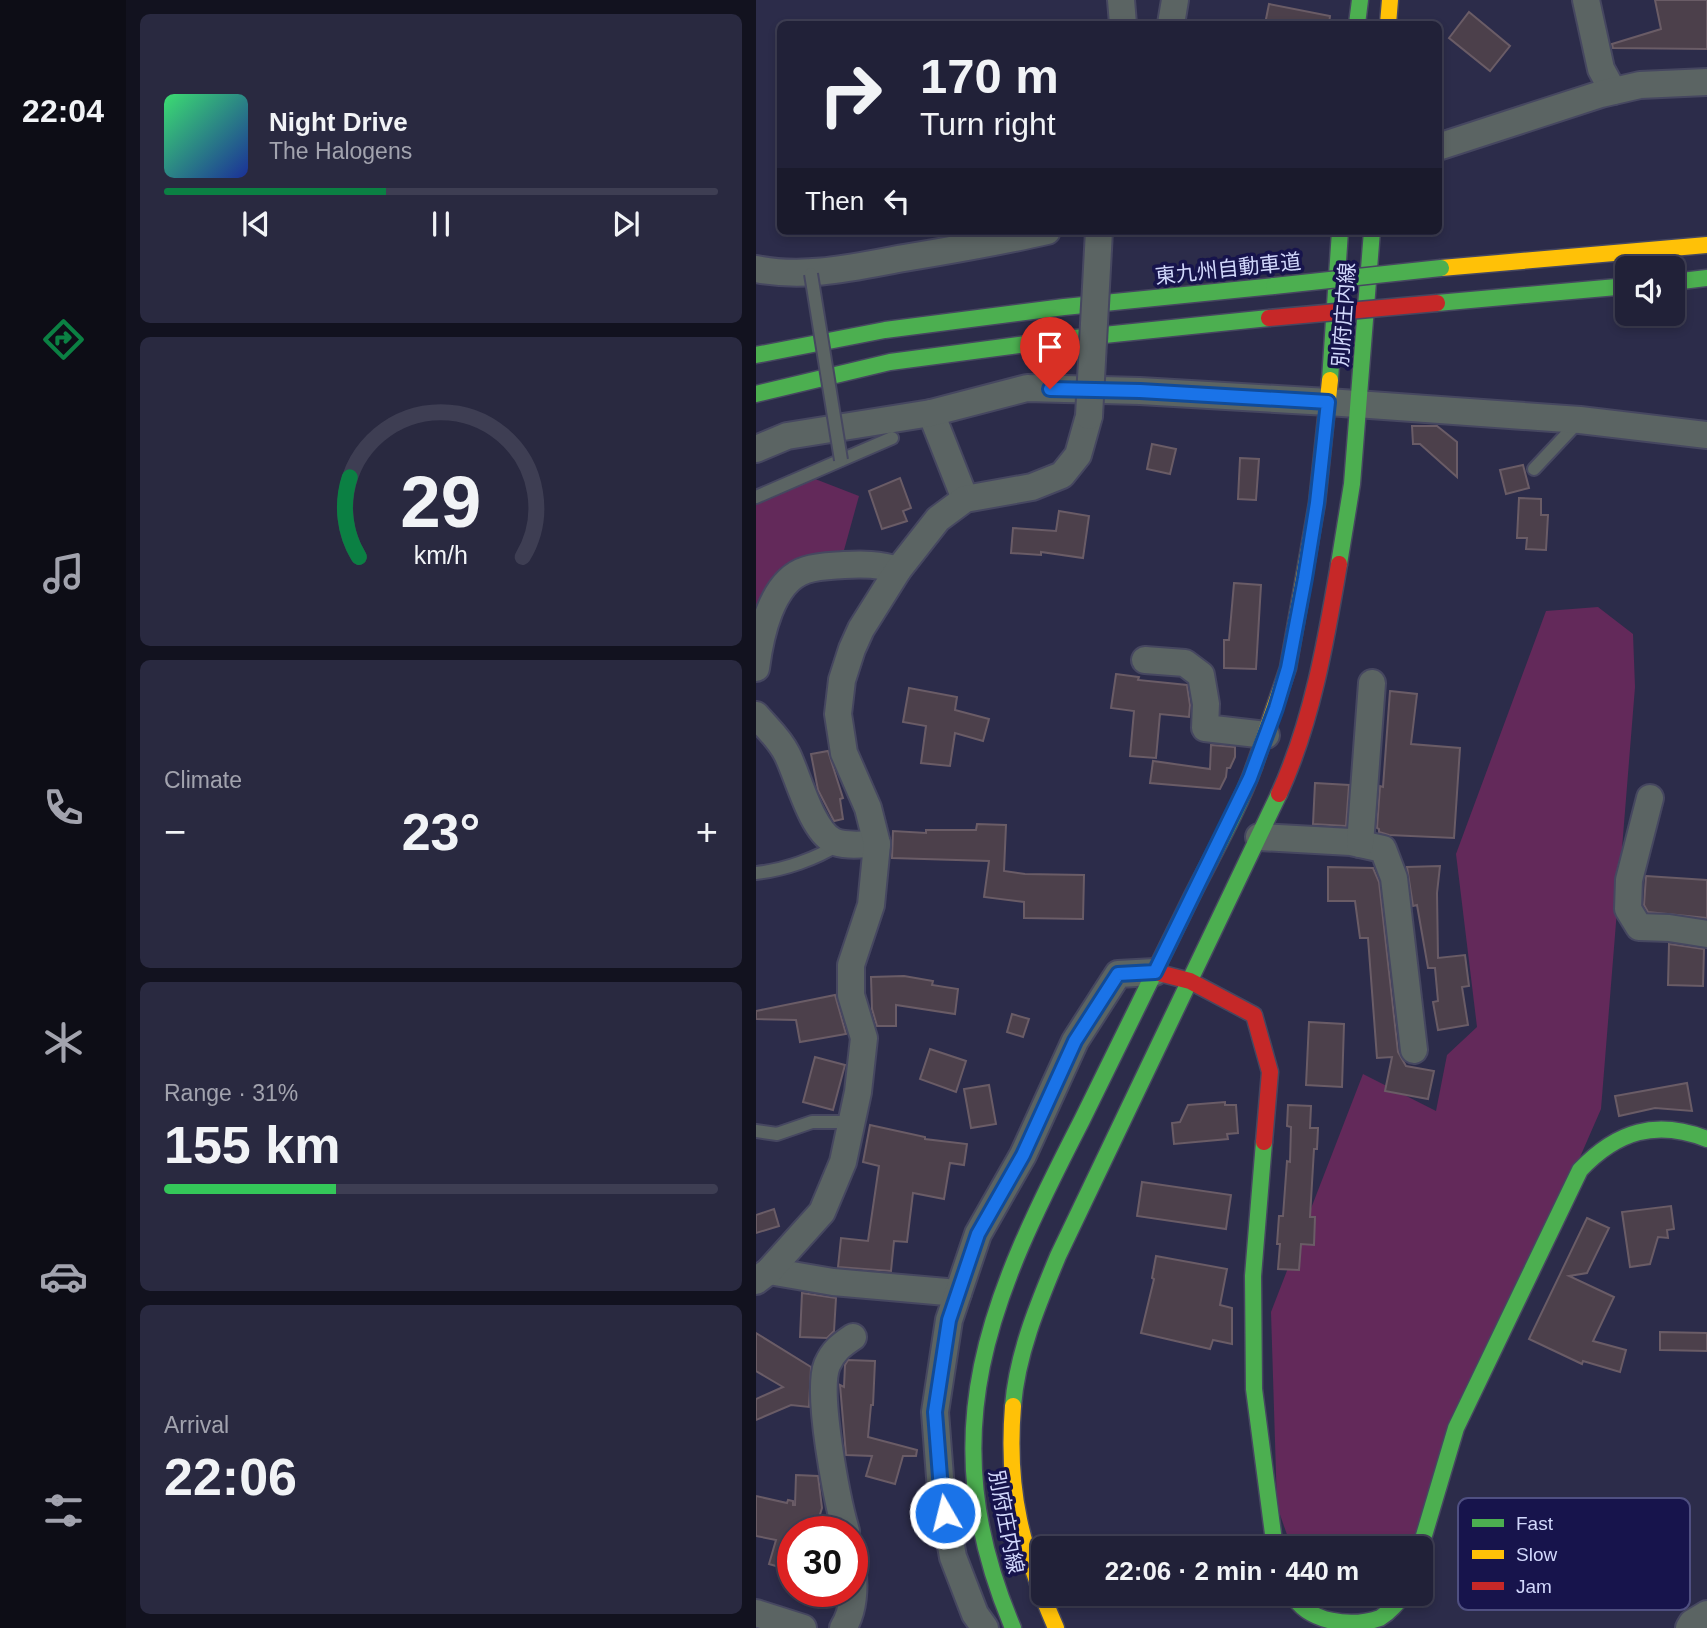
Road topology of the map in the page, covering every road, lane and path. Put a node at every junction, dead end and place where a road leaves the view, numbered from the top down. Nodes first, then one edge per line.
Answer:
1 (1121, 0) edge
2 (1175, 0) edge
3 (1360, 0) edge
4 (1390, 0) edge
5 (1586, 0) edge
6 (1123, 21) edge
7 (1172, 21) edge
8 (1357, 21) edge
9 (1388, 21) edge
10 (1707, 82) edge
11 (1613, 91) junction
12 (1442, 146) edge
13 (1029, 235) edge
14 (1099, 235) edge
15 (1340, 235) edge
16 (1371, 235) edge
17 (1707, 245) edge
18 (756, 269) edge
19 (811, 274) junction
20 (1707, 278) edge
21 (1685, 281) edge
22 (1615, 287) edge
23 (756, 355) edge
24 (756, 394) edge
25 (1328, 402) junction
26 (1359, 405) junction
27 (931, 412) junction
28 (1580, 420) junction
29 (1707, 435) edge
30 (892, 438) dead end
31 (756, 449) edge
32 (841, 460) junction
33 (1534, 470) dead end
34 (756, 497) edge
35 (965, 499) junction
36 (898, 570) junction
37 (758, 641) edge
38 (1145, 660) dead end
39 (756, 668) edge
40 (1372, 683) dead end
41 (756, 715) edge
42 (1266, 734) junction
43 (1650, 798) dead end
44 (1259, 837) junction
45 (839, 844) junction
46 (877, 844) junction
47 (1360, 844) junction
48 (756, 873) edge
49 (1707, 934) edge
50 (1155, 972) junction
51 (1190, 981) junction
52 (1414, 1050) dead end
53 (852, 1122) junction
54 (756, 1131) edge
55 (1707, 1139) edge
56 (762, 1276) edge
57 (958, 1293) junction
58 (853, 1337) dead end
59 (842, 1516) edge
60 (1273, 1536) edge
61 (1424, 1536) edge
62 (1302, 1606) edge
63 (1395, 1606) edge
64 (851, 1607) edge
65 (756, 1613) edge
66 (1707, 1614) edge
67 (803, 1628) edge
68 (843, 1628) edge
69 (985, 1628) edge
70 (1013, 1628) edge
71 (1056, 1628) edge
72 (1689, 1628) edge

1 - 6 street
2 - 7 street
3 - 8 main road
4 - 9 main road
5 - 11 street
10 - 11 street
11 - 12 street
13 - 19 street
14 - 35 street, bridge
15 - 25 main road, 別府庄内線
16 - 26 main road, 別府庄内線
17 - 23 main road, 東九州自動車道, bridge
18 - 19 street
19 - 32 lane, bridge
20 - 21 main road
22 - 24 main road, bridge
25 - 26 street
25 - 27 street
25 - 42 main road, 別府庄内線
26 - 28 street
26 - 44 main road, 別府庄内線
27 - 31 street
27 - 35 street
28 - 29 street
28 - 33 lane
30 - 32 lane
32 - 34 lane
35 - 36 street
36 - 37 street
36 - 46 street
37 - 39 street
38 - 42 street
40 - 47 street
41 - 45 street
42 - 50 main road, 別府庄内線
43 - 49 street
44 - 47 street
44 - 51 main road, 別府庄内線
45 - 46 street
45 - 48 lane
46 - 53 street
47 - 52 street
50 - 51 main road
50 - 57 street
50 - 70 main road, 別府庄内線
51 - 60 main road
51 - 71 main road, 別府庄内線
53 - 54 lane
53 - 56 street
55 - 61 main road
56 - 57 street
57 - 69 street
58 - 59 street
62 - 63 main road
64 - 68 street
65 - 67 street
66 - 72 street

